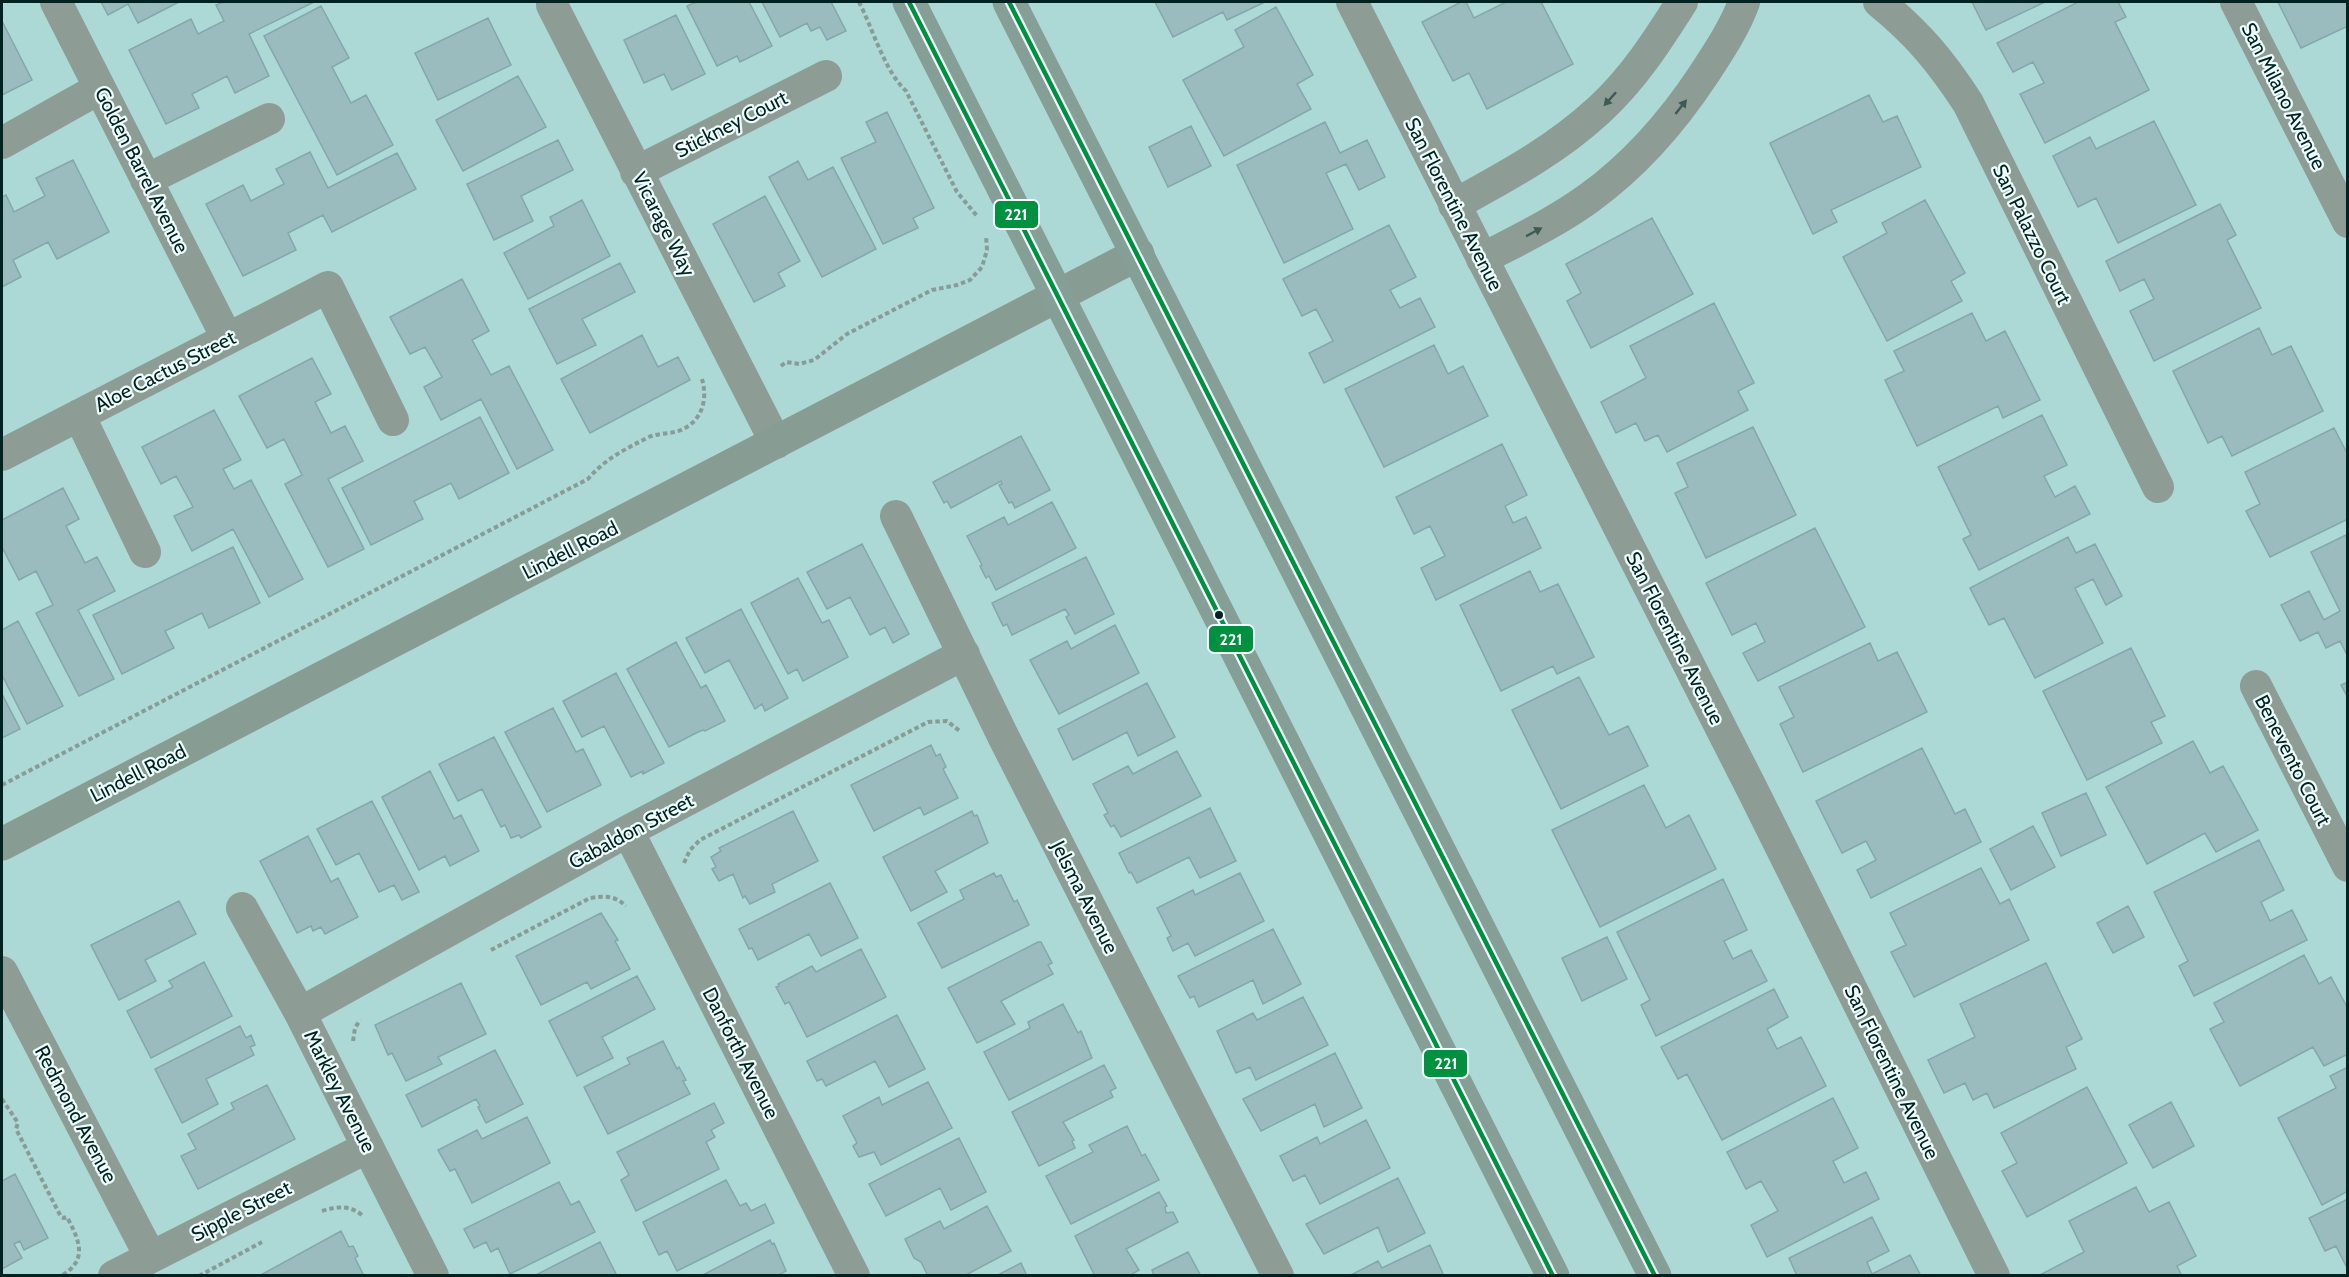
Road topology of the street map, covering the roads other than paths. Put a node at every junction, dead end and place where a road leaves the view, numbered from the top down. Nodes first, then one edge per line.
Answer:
1 (56, 2) edge
2 (909, 2) edge
3 (1009, 2) edge
4 (1352, 2) edge
5 (1682, 2) edge
6 (1744, 2) edge
7 (1879, 2) edge
8 (2236, 2) edge
9 (552, 5) dead end
10 (826, 76) dead end
11 (100, 88) junction
12 (269, 118) dead end
13 (2, 143) edge
14 (636, 171) junction
15 (146, 180) junction
16 (1454, 205) junction
17 (2348, 222) edge
18 (1138, 254) junction
19 (1482, 259) junction
20 (1059, 296) junction
21 (227, 338) junction
22 (79, 415) junction
23 (393, 420) dead end
24 (776, 443) junction
25 (2, 455) edge
26 (2158, 487) dead end
27 (896, 516) dead end
28 (145, 552) dead end
29 (964, 654) junction
30 (2256, 686) dead end
31 (628, 831) junction
32 (2, 844) edge
33 (2348, 866) edge
34 (242, 909) dead end
35 (2, 972) edge
36 (300, 1013) junction
37 (368, 1146) junction
38 (150, 1256) junction
39 (114, 1275) edge
40 (433, 1275) edge
41 (854, 1275) edge
42 (1278, 1275) edge
43 (1553, 1275) edge
44 (1655, 1275) edge
45 (1994, 1275) edge

1 - 11 street, Golden Barrel Avenue
2 - 20 main road
3 - 18 main road
4 - 16 street, San Florentine Avenue
5 -> 16 street
19 -> 6 street
7 - 26 street, San Palazzo Court
8 - 17 street, San Milano Avenue
9 - 14 street, Vicarage Way
10 - 14 street, Stickney Court
11 - 13 street
11 - 15 street, Golden Barrel Avenue
12 - 15 street
14 - 24 street, Vicarage Way
15 - 21 street, Golden Barrel Avenue
16 - 19 street, San Florentine Avenue
18 - 20 street, Lindell Road
18 - 44 main road
19 - 45 street, San Florentine Avenue
20 - 24 street, Lindell Road
20 - 43 main road
21 - 22 street, Aloe Cactus Street
21 - 23 street, Aloe Cactus Street
22 - 25 street, Aloe Cactus Street
22 - 28 street
24 - 32 street, Lindell Road
27 - 29 street, Jelsma Avenue
29 - 31 street, Gabaldon Street
29 - 42 street, Jelsma Avenue
30 - 33 street, Benevento Court
31 - 36 street, Gabaldon Street
31 - 41 street, Danforth Avenue
34 - 36 street, Markley Avenue
35 - 38 street, Redmond Avenue
36 - 37 street, Markley Avenue
37 - 38 street, Sipple Street
37 - 40 street, Markley Avenue
38 - 39 street, Sipple Street

